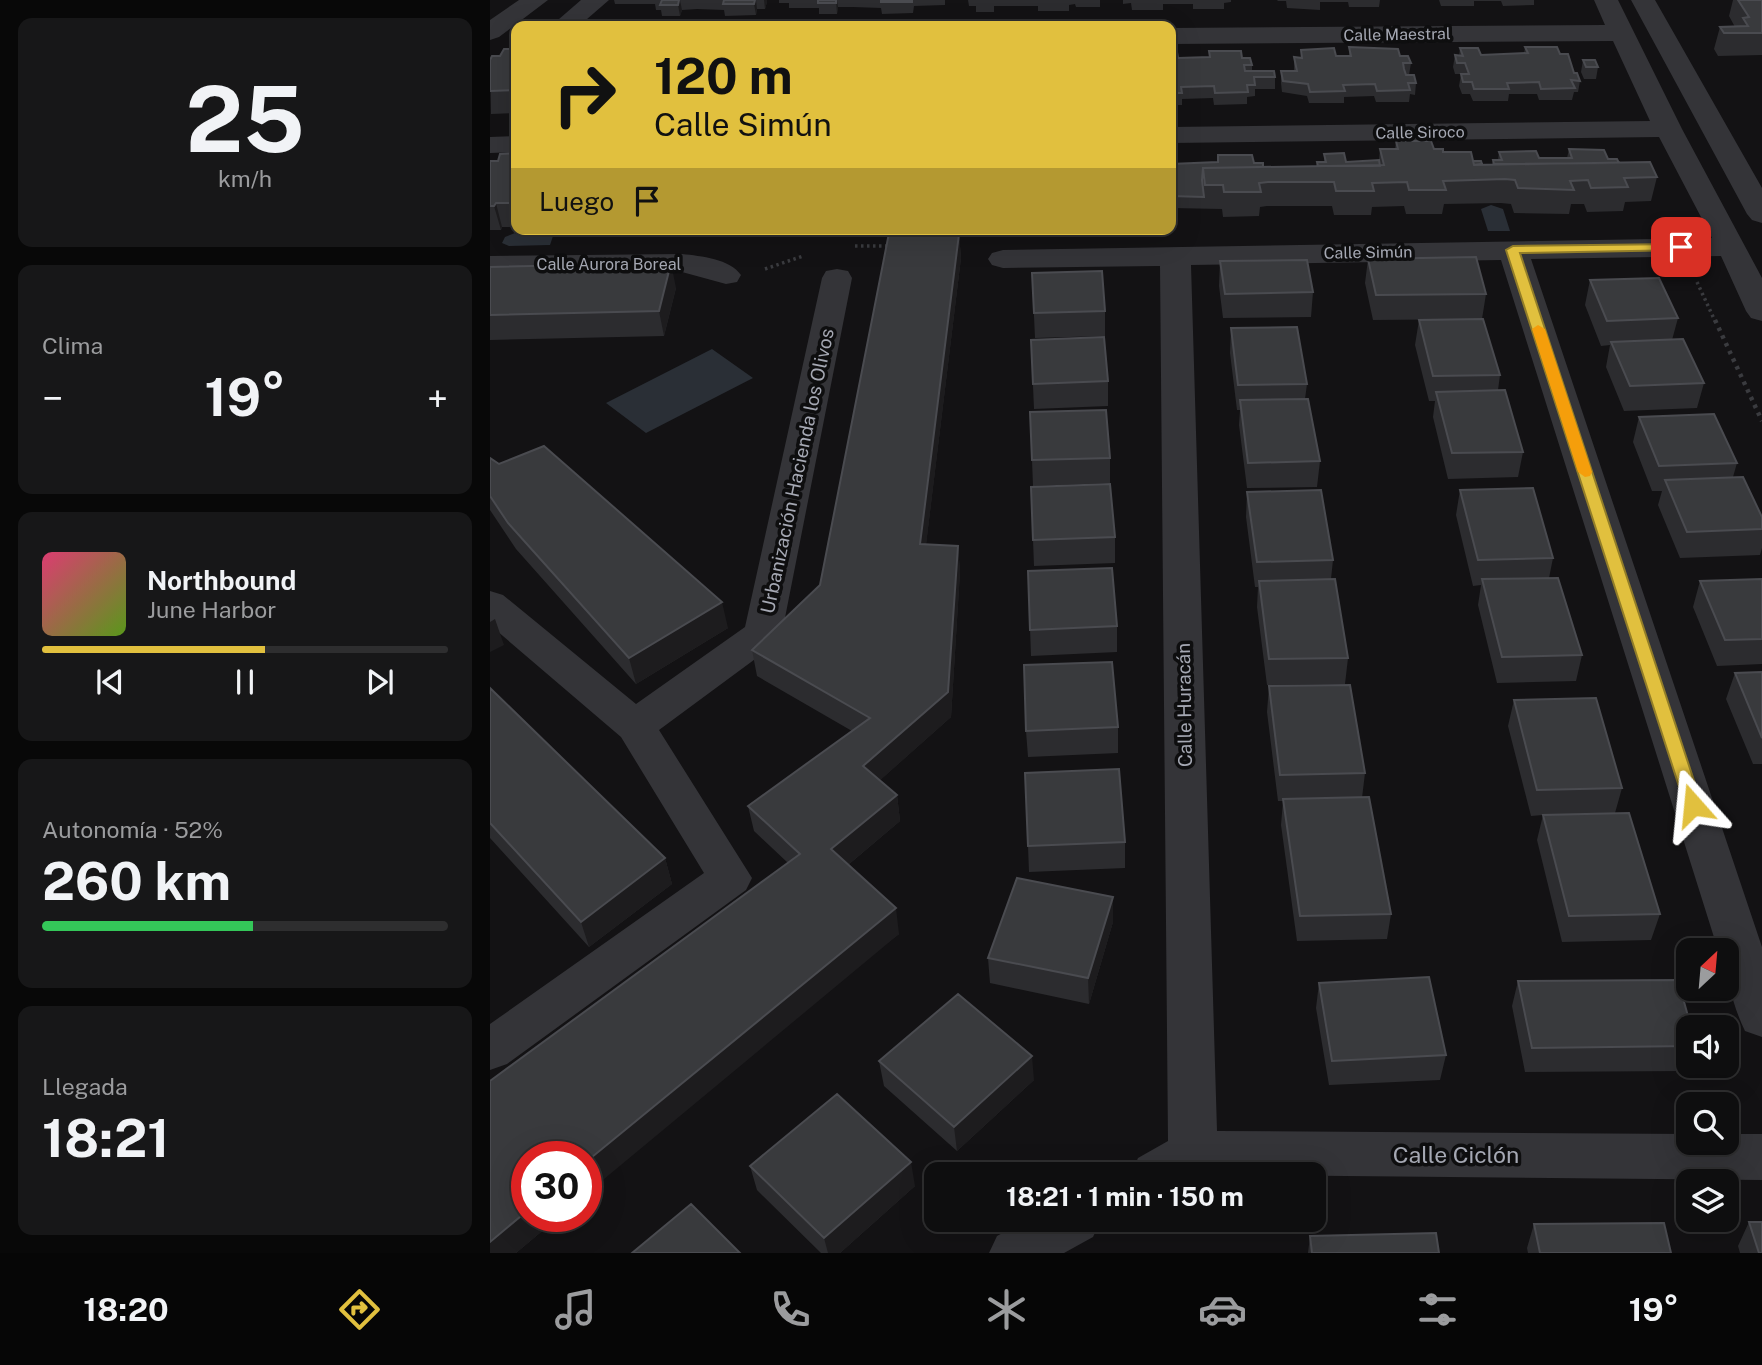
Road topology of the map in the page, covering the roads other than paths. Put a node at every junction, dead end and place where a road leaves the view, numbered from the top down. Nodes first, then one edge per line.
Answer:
1 (536, 0) edge
2 (597, 0) edge
3 (1606, 0) edge
4 (1643, 0) edge
5 (570, 21) edge
6 (493, 29) edge
7 (1624, 33) junction
8 (1176, 36) edge
9 (1668, 129) junction
10 (1176, 135) edge
11 (490, 145) edge
12 (511, 145) edge
13 (1762, 215) edge
14 (1732, 247) junction
15 (1513, 250) junction
16 (1175, 256) junction
17 (1003, 259) dead end
18 (844, 262) road end
19 (490, 265) edge
20 (726, 275) road end
21 (1762, 311) edge
22 (490, 604) edge
23 (635, 726) junction
24 (1762, 1017) edge
25 (490, 1049) edge
26 (1762, 1157) edge
27 (1174, 1162) edge
28 (1326, 1162) edge
29 (1053, 1232) edge
30 (1015, 1253) edge

1 - 6 street
2 - 5 street
3 - 7 street
4 - 13 street
7 - 8 street, Calle Maestral
7 - 9 street
9 - 10 street, Calle Siroco
9 - 14 street
11 - 12 street
14 - 15 street, Calle Simún
14 - 21 street
15 - 16 street, Calle Simún
15 - 24 street
16 - 17 street, Calle Simún
16 - 27 street, Calle Huracán
18 - 23 street, Urbanización Hacienda los Olivos
19 - 20 street, Calle Aurora Boreal
22 - 23 street
23 - 25 street
26 - 28 street, Calle Ciclón
29 - 30 street

